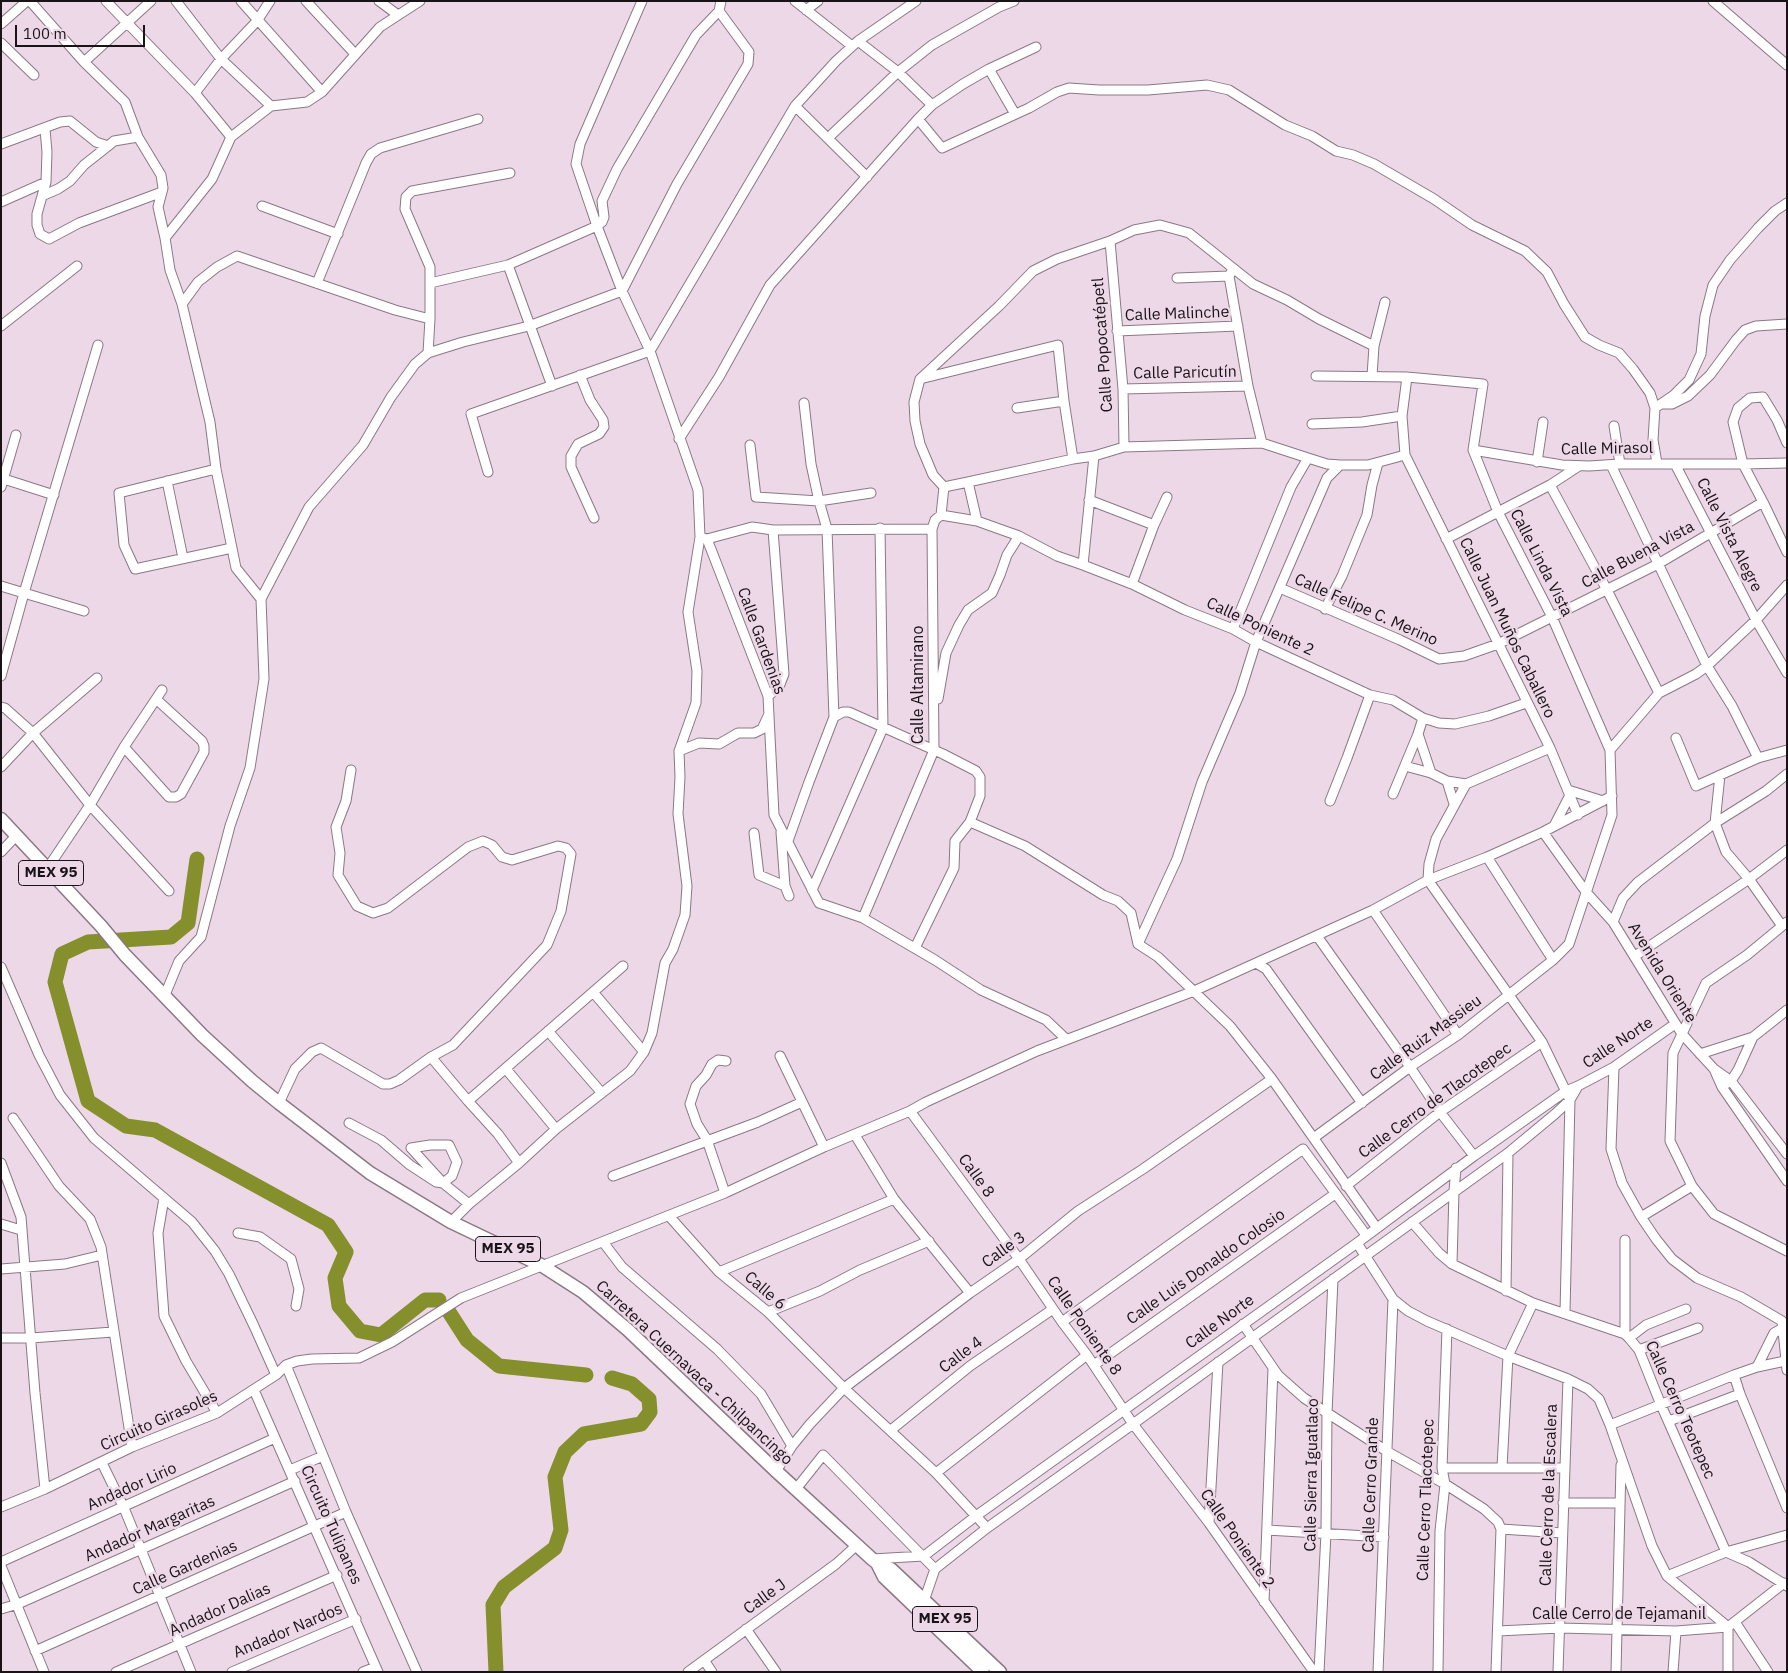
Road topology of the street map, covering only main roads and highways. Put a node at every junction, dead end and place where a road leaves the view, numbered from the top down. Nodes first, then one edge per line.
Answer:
1 (1, 819) edge
2 (875, 1561) junction
3 (984, 1672) edge
4 (1000, 1672) edge

1 - 2 main road, Carretera Cuernavaca - Chilpancingo / MEX 95
2 - 3 main road, Carretera Cuernavaca - Chilpancingo / MEX 95
2 - 4 main road, Carretera Cuernavaca - Chilpancingo / MEX 95

